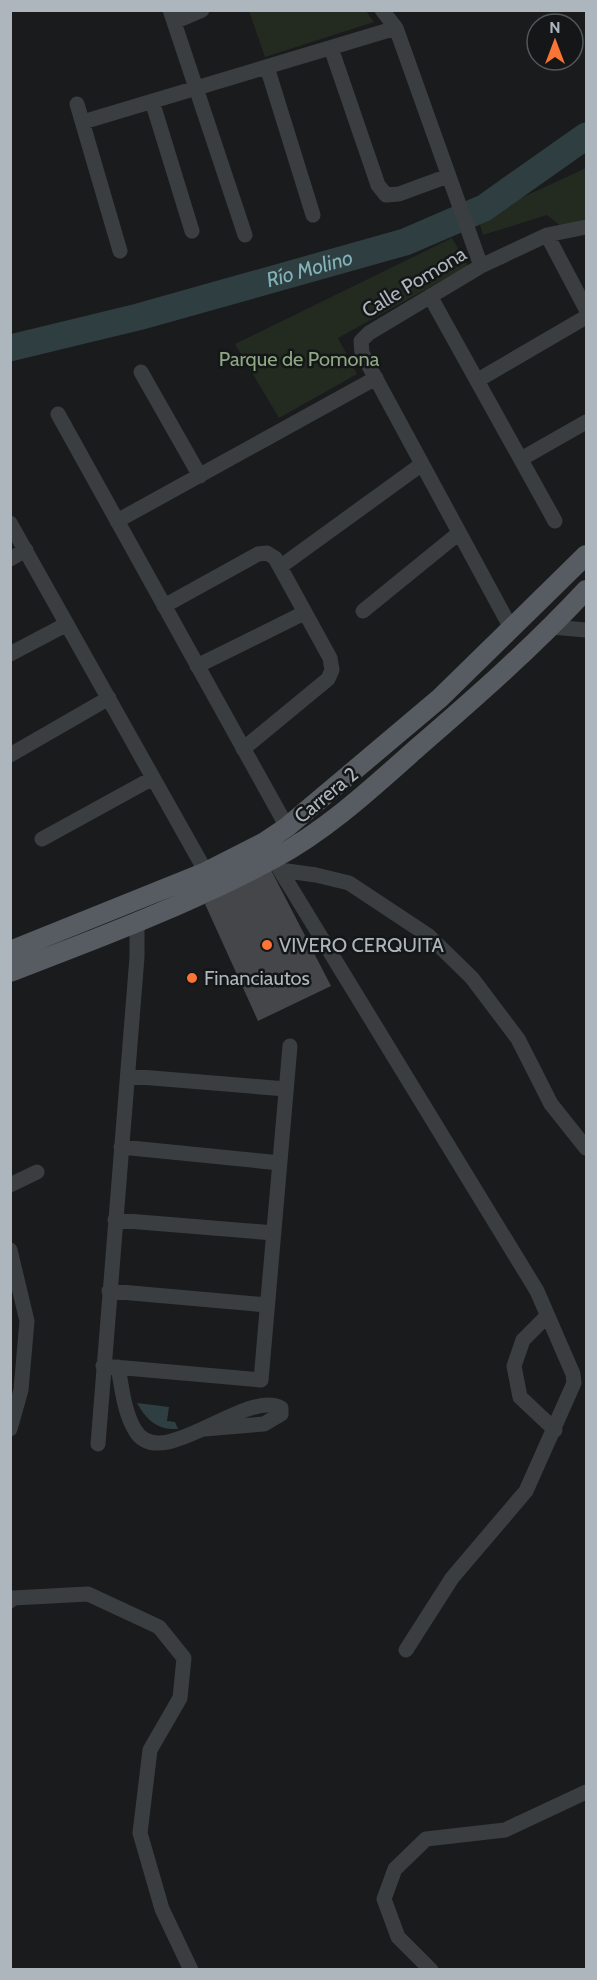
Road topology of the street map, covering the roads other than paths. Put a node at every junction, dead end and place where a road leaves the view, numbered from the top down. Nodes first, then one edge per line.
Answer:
1 (202, 10) edge
2 (382, 10) edge
3 (172, 16) edge
4 (396, 28) junction
5 (331, 48) junction
6 (267, 67) junction
7 (197, 88) junction
8 (152, 101) junction
9 (77, 104) dead end
10 (83, 122) junction
11 (448, 176) junction
12 (313, 215) dead end
13 (586, 227) edge
14 (192, 231) dead end
15 (245, 235) dead end
16 (547, 235) junction
17 (120, 251) dead end
18 (481, 266) junction
19 (430, 296) junction
20 (586, 309) edge
21 (586, 317) edge
22 (141, 372) dead end
23 (376, 378) junction
24 (478, 380) junction
25 (58, 414) dead end
26 (586, 422) edge
27 (521, 459) junction
28 (422, 464) junction
29 (201, 476) junction
30 (117, 521) junction
31 (555, 521) dead end
32 (10, 522) edge
33 (459, 533) junction
34 (26, 550) junction
35 (586, 555) edge
36 (10, 559) edge
37 (280, 567) junction
38 (586, 590) edge
39 (164, 606) junction
40 (363, 611) dead end
41 (304, 613) junction
42 (67, 624) junction
43 (552, 627) junction
44 (512, 630) junction
45 (586, 630) edge
46 (10, 654) edge
47 (197, 666) junction
48 (109, 698) junction
49 (243, 749) junction
50 (10, 755) edge
51 (153, 778) junction
52 (287, 827) junction
53 (42, 839) dead end
54 (277, 864) junction
55 (206, 872) junction
56 (137, 923) junction
57 (10, 951) edge
58 (10, 972) edge
59 (290, 1046) dead end
60 (128, 1076) junction
61 (286, 1089) junction
62 (122, 1147) junction
63 (586, 1148) edge
64 (280, 1163) junction
65 (37, 1173) dead end
66 (10, 1185) edge
67 (115, 1220) junction
68 (274, 1233) junction
69 (10, 1250) edge
70 (109, 1291) junction
71 (267, 1305) junction
72 (547, 1316) junction
73 (110, 1367) junction
74 (10, 1429) edge
75 (204, 1429) dead end
76 (555, 1430) junction
77 (98, 1444) dead end
78 (10, 1601) edge
79 (406, 1650) dead end
80 (586, 1792) edge
81 (192, 1970) edge
82 (431, 1970) edge

1 - 3 street
2 - 4 street
3 - 7 street
4 - 5 street
4 - 11 street
5 - 6 street
5 - 11 street
6 - 7 street
6 - 12 street
7 - 8 street
7 - 15 street
8 - 10 street
8 - 14 street
9 - 10 street
10 - 17 street
11 - 18 street
13 - 16 street, Calle Pomona
16 - 18 street, Calle Pomona
16 - 20 street
18 - 19 street, Calle Pomona
19 - 23 street, Calle Pomona
19 - 24 street
21 - 24 street
22 - 29 street
23 - 28 street, Calle Pomona
23 - 29 street
24 - 27 street
25 - 30 street
26 - 27 street
27 - 31 street
28 - 33 street, Calle Pomona
28 - 37 street
29 - 30 street
30 - 39 street
32 - 34 street
33 - 40 street
33 - 44 street, Calle Pomona
34 - 36 street
34 - 42 street
35 - 44 main road, Carrera 2
37 - 39 street
37 - 41 street
38 - 43 main road, Carrera 2
39 - 47 street
41 - 47 street
41 - 49 street
42 - 46 street
42 - 48 street
43 - 45 street
43 - 54 main road, Carrera 2
44 - 52 main road, Carrera 2
47 - 49 street
48 - 50 street
48 - 51 street
49 - 52 street
51 - 53 street
51 - 55 street
52 - 55 main road, Carrera 2
54 - 56 main road, Carrera 2
54 - 63 street
54 - 72 street
55 - 57 main road, Carrera 2
56 - 58 main road, Carrera 2
56 - 60 street
59 - 61 street
60 - 61 street
60 - 62 street
61 - 64 street
62 - 64 street
62 - 67 street
64 - 68 street
65 - 66 street
67 - 68 street
67 - 70 street
68 - 71 street
69 - 74 street
70 - 71 street
70 - 73 street
71 - 73 street
72 - 76 street
72 - 76 street
73 - 75 street
73 - 77 street
76 - 79 street
78 - 81 street
80 - 82 street

